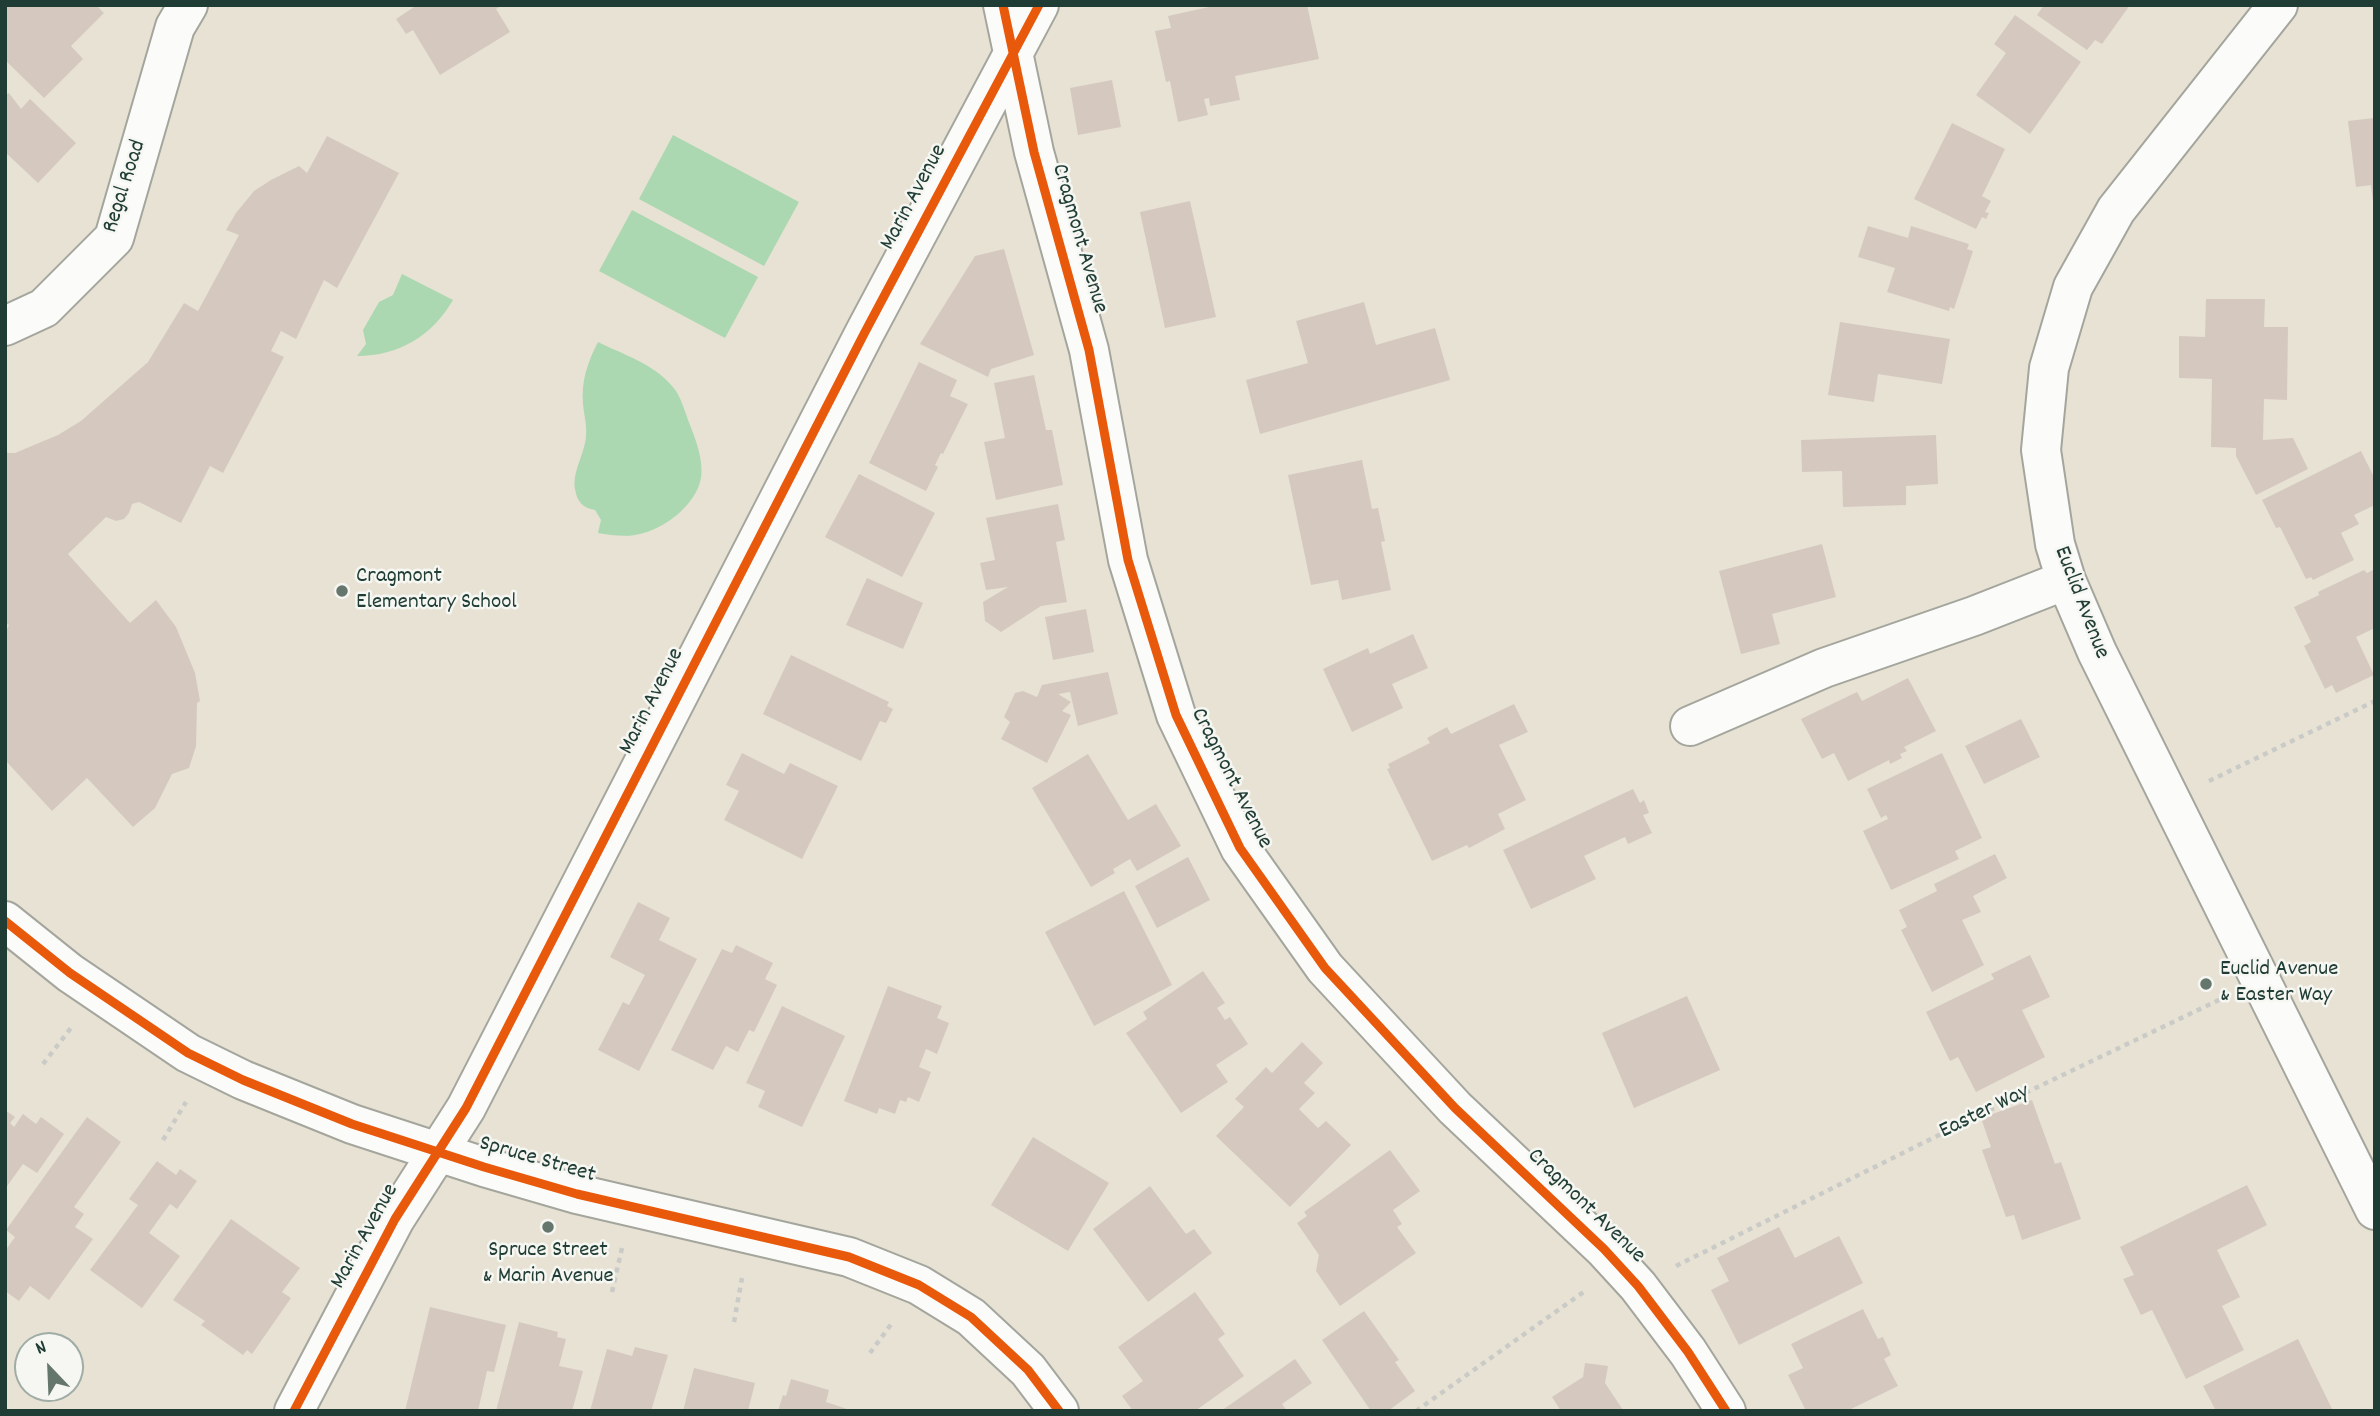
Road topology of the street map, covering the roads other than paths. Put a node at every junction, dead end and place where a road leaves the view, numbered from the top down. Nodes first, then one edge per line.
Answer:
1 (188, 5) edge
2 (1003, 5) edge
3 (1039, 5) edge
4 (2278, 5) edge
5 (1013, 54) junction
6 (5, 326) edge
7 (2066, 580) junction
8 (1690, 726) dead end
9 (5, 921) edge
10 (439, 1152) junction
11 (2375, 1210) edge
12 (294, 1411) edge
13 (1059, 1411) edge
14 (1726, 1411) edge

1 - 6 street, Regal Road
2 - 5 street, Cragmont Avenue
3 - 5 street, Marin Avenue
4 - 7 street, Euclid Avenue
5 - 10 street, Marin Avenue
5 - 14 street, Cragmont Avenue
7 - 8 street
7 - 11 street, Euclid Avenue
9 - 10 street, Spruce Street
10 - 12 street, Marin Avenue
10 - 13 street, Spruce Street

